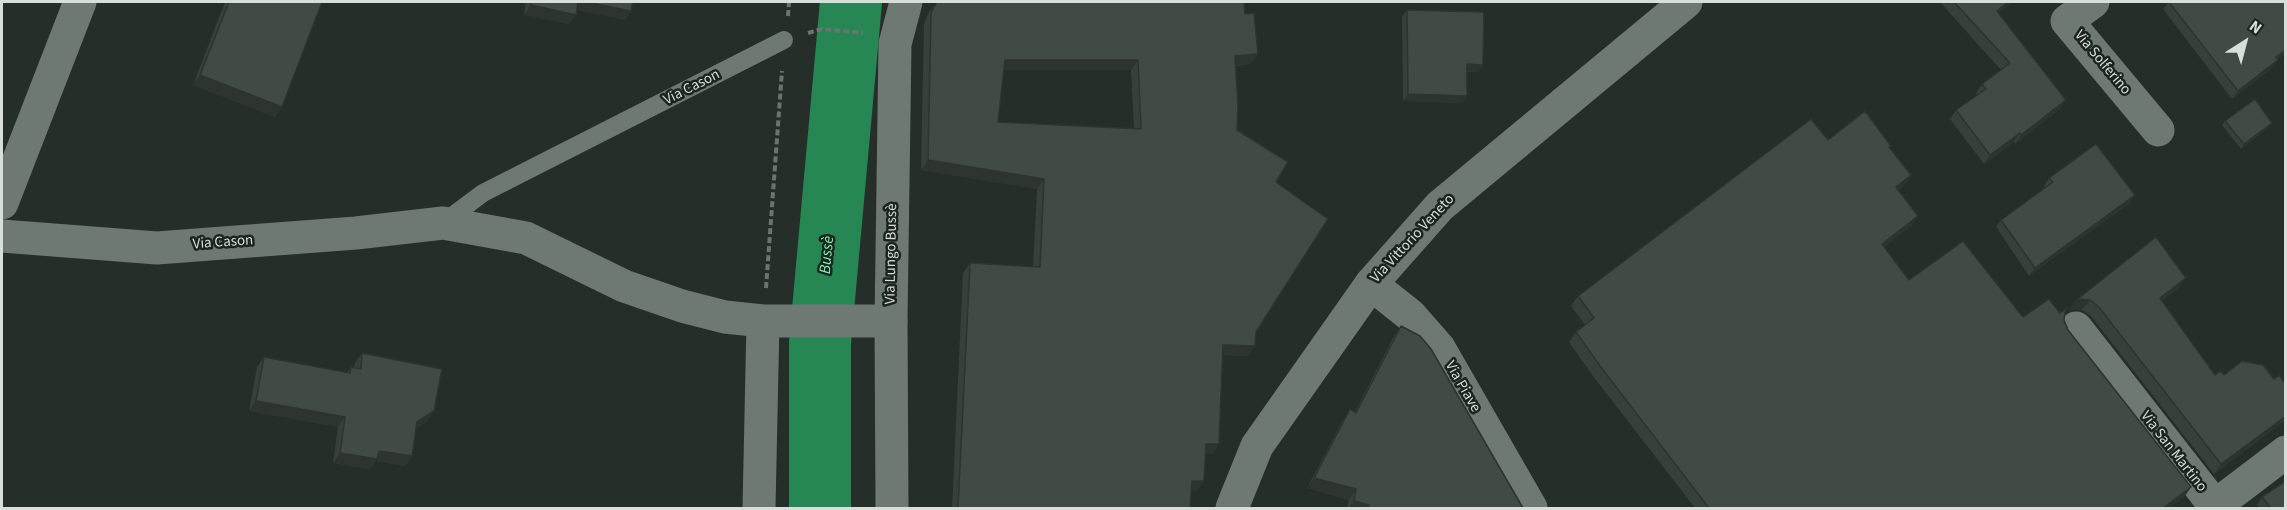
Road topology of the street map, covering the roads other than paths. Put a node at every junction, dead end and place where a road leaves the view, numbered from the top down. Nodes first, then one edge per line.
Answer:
1 (80, 2) edge
2 (906, 2) edge
3 (1686, 2) edge
4 (2093, 2) edge
5 (784, 40) road end
6 (2158, 129) dead end
7 (2, 203) edge
8 (443, 222) junction
9 (2, 236) edge
10 (1371, 284) junction
11 (763, 321) junction
12 (891, 321) junction
13 (2076, 328) dead end
14 (2286, 452) edge
15 (759, 508) edge
16 (892, 508) edge
17 (1232, 508) edge
18 (1531, 508) edge

1 - 7 street
2 - 12 street, Via Lungo Bussè
3 - 10 street, Via Vittorio Veneto
4 - 6 street, Via Solferino
5 - 8 lane, Via Cason
8 - 9 street, Via Cason
8 - 11 street, Via Cason
10 - 17 street, Via Vittorio Veneto
10 - 18 street, Via Piave
11 - 12 street, Via Cason
11 - 15 street
12 - 16 street, Via Lungo Bussè
13 - 14 street, Via San Martino

